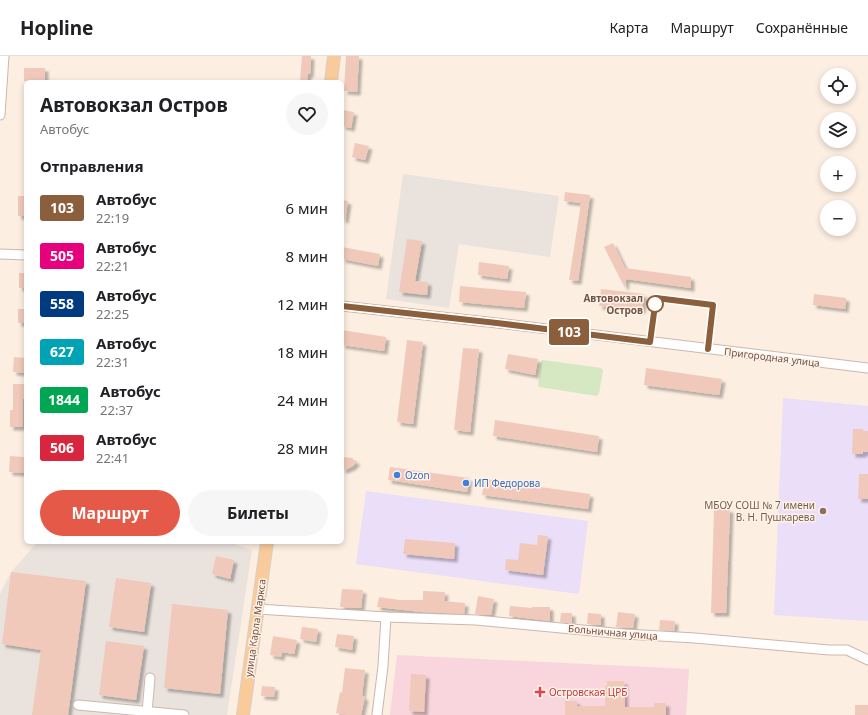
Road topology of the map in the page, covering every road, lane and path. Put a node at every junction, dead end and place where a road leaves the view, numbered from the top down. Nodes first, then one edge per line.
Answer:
1 (4, 56) edge
2 (334, 56) edge
3 (331, 80) edge
4 (0, 115) edge
5 (0, 254) edge
6 (24, 256) edge
7 (344, 306) edge
8 (868, 368) edge
9 (268, 544) edge
10 (257, 609) junction
11 (386, 617) junction
12 (868, 660) edge
13 (150, 678) dead end
14 (78, 705) dead end
15 (147, 712) junction
16 (184, 715) edge
17 (243, 715) edge
18 (377, 715) edge

1 - 4 street
2 - 3 main road
5 - 6 street
7 - 8 street, Пригородная улица
9 - 10 main road, улица Карла Маркса
10 - 11 street, Больничная улица
10 - 17 main road, улица Карла Маркса
11 - 12 street, Больничная улица
11 - 18 street
13 - 15 street
14 - 15 street
15 - 16 street

